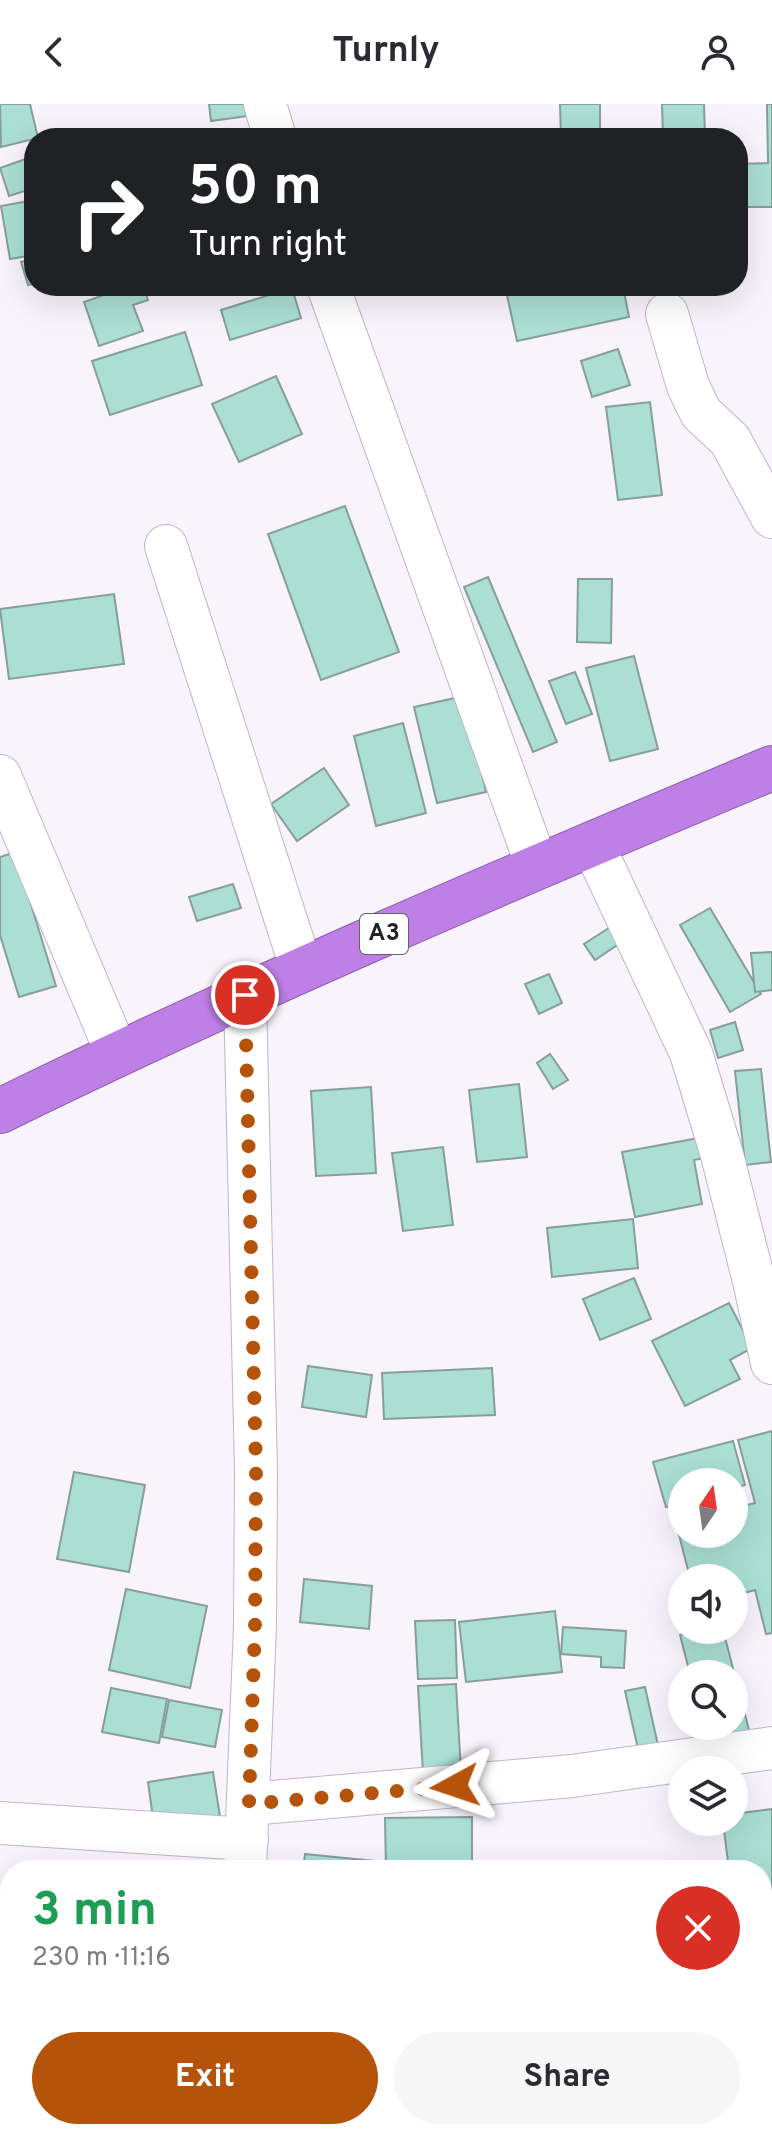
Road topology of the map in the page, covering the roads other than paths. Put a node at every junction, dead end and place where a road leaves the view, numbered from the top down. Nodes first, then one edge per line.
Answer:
1 (265, 104) edge
2 (272, 128) edge
3 (332, 296) edge
4 (667, 314) dead end
5 (772, 517) edge
6 (166, 546) dead end
7 (772, 768) edge
8 (0, 776) edge
9 (592, 843) junction
10 (537, 866) junction
11 (302, 970) junction
12 (245, 995) junction
13 (117, 1054) junction
14 (0, 1111) edge
15 (772, 1363) edge
16 (772, 1748) edge
17 (0, 1823) edge
18 (247, 1838) edge

1 - 2 street
3 - 10 street
4 - 5 street
6 - 11 street
7 - 9 highway, A3
8 - 13 street
9 - 10 highway, A3
9 - 15 street
10 - 11 highway, A3
11 - 12 highway, A3
12 - 13 highway, A3
12 - 18 street
13 - 14 highway, A3
16 - 18 street
17 - 18 street

